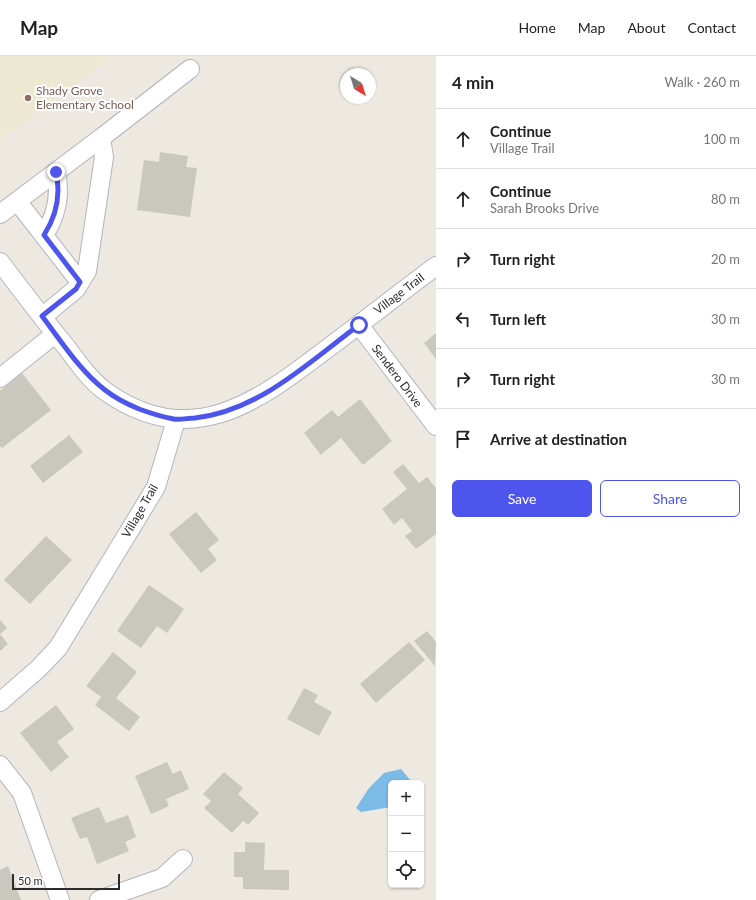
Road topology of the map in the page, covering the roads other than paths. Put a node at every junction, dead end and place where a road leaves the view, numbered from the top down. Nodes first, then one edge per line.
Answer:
1 (190, 69) dead end
2 (101, 138) junction
3 (56, 172) junction
4 (17, 201) junction
5 (0, 214) edge
6 (44, 235) junction
7 (0, 262) edge
8 (436, 266) edge
9 (80, 282) junction
10 (42, 316) junction
11 (359, 325) junction
12 (55, 334) junction
13 (0, 378) edge
14 (176, 420) junction
15 (436, 426) edge
16 (0, 702) edge
17 (0, 765) edge
18 (183, 859) dead end
19 (60, 900) edge
20 (98, 900) edge

1 - 2 street
2 - 3 street
2 - 9 street
3 - 4 street
3 - 6 street
4 - 5 street
4 - 6 street
6 - 9 street
7 - 10 street
8 - 11 street, Village Trail
9 - 10 street
10 - 12 street
11 - 14 street, Village Trail
11 - 15 street, Sendero Drive
12 - 13 street
12 - 14 street
14 - 16 street, Village Trail
17 - 19 street
18 - 20 street

